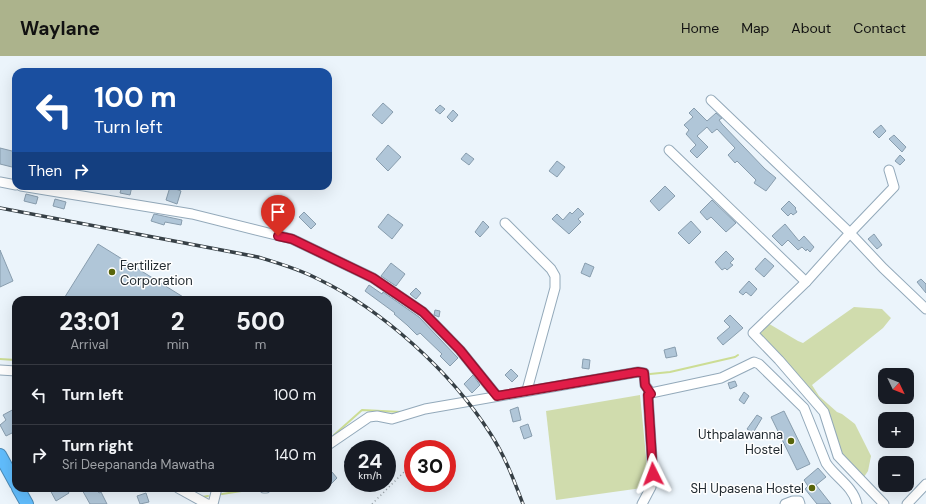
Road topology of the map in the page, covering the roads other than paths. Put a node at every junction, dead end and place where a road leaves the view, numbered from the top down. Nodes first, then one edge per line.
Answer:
1 (711, 100) dead end
2 (669, 150) dead end
3 (889, 170) dead end
4 (0, 182) edge
5 (12, 184) edge
6 (45, 190) edge
7 (505, 223) dead end
8 (850, 233) junction
9 (806, 282) junction
10 (926, 309) edge
11 (0, 370) edge
12 (12, 371) edge
13 (527, 390) junction
14 (651, 394) junction
15 (497, 396) junction
16 (332, 442) edge
17 (0, 455) edge
18 (12, 477) edge
19 (926, 484) edge
20 (20, 492) edge
21 (186, 492) edge
22 (217, 492) edge
23 (27, 504) edge
24 (208, 504) edge
25 (642, 504) edge
26 (785, 504) edge
27 (800, 504) edge
28 (857, 504) edge
29 (884, 504) edge
30 (907, 504) edge

1 - 8 street
2 - 9 street
3 - 8 street
4 - 5 street
6 - 15 street
7 - 13 street
8 - 9 street
8 - 10 street
9 - 29 street
11 - 12 street
13 - 14 street
13 - 15 street
14 - 25 street
14 - 28 street
15 - 16 street
17 - 18 highway
19 - 30 street
20 - 23 highway
21 - 24 street
22 - 24 street
26 - 27 street

